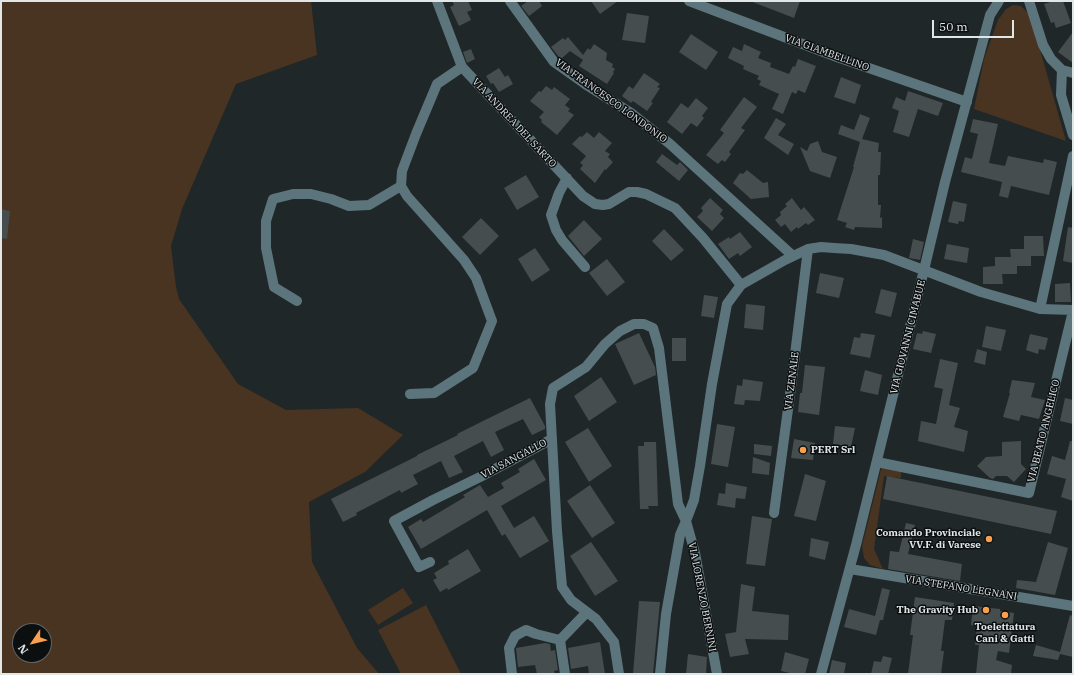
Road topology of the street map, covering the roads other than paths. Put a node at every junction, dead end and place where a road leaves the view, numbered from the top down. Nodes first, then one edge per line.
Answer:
1 (437, 1) edge
2 (510, 1) edge
3 (689, 1) edge
4 (999, 1) edge
5 (1029, 1) edge
6 (462, 67) junction
7 (1062, 70) junction
8 (1073, 73) edge
9 (967, 102) junction
10 (1073, 135) edge
11 (1073, 156) edge
12 (567, 178) junction
13 (402, 186) junction
14 (808, 249) junction
15 (793, 256) junction
16 (585, 267) dead end
17 (924, 270) junction
18 (741, 285) junction
19 (297, 301) dead end
20 (1040, 309) junction
21 (1073, 311) edge
22 (410, 394) dead end
23 (552, 439) junction
24 (876, 462) junction
25 (774, 513) dead end
26 (686, 521) junction
27 (430, 562) dead end
28 (850, 569) junction
29 (1073, 606) edge
30 (587, 612) junction
31 (560, 640) junction
32 (512, 674) edge
33 (565, 674) edge
34 (618, 674) edge
35 (660, 674) edge
36 (716, 674) edge
37 (821, 674) edge

1 - 6 street, VIA ANDREA DEL SARTO
2 - 15 street, VIA FRANCESCO LONDONIO
3 - 9 street, VIA GIAMBELLINO
4 - 9 street, VIA GIOVANNI CIMABUE
5 - 7 street
6 - 12 street, VIA ANDREA DEL SARTO
6 - 13 street
7 - 8 street
7 - 10 street
9 - 17 street, VIA GIOVANNI CIMABUE
11 - 20 street
12 - 16 street
12 - 18 street, VIA ANDREA DEL SARTO
13 - 19 street
13 - 22 street
14 - 15 street
14 - 17 street
14 - 25 street, VIA ZENALE
15 - 18 street
17 - 20 street
17 - 24 street, VIA GIOVANNI CIMABUE
18 - 26 street
20 - 21 street
21 - 24 street, VIA BEATO ANGELICO
23 - 26 street, VIA SANGALLO
23 - 27 street, VIA SANGALLO
23 - 30 street
24 - 28 street, VIA GIOVANNI CIMABUE
26 - 35 street
26 - 36 street, VIA LORENZO BERNINI
28 - 29 street, VIA STEFANO LEGNANI
28 - 37 street, VIA GIOVANNI CIMABUE
30 - 31 street
30 - 34 street
31 - 32 street
31 - 33 street

